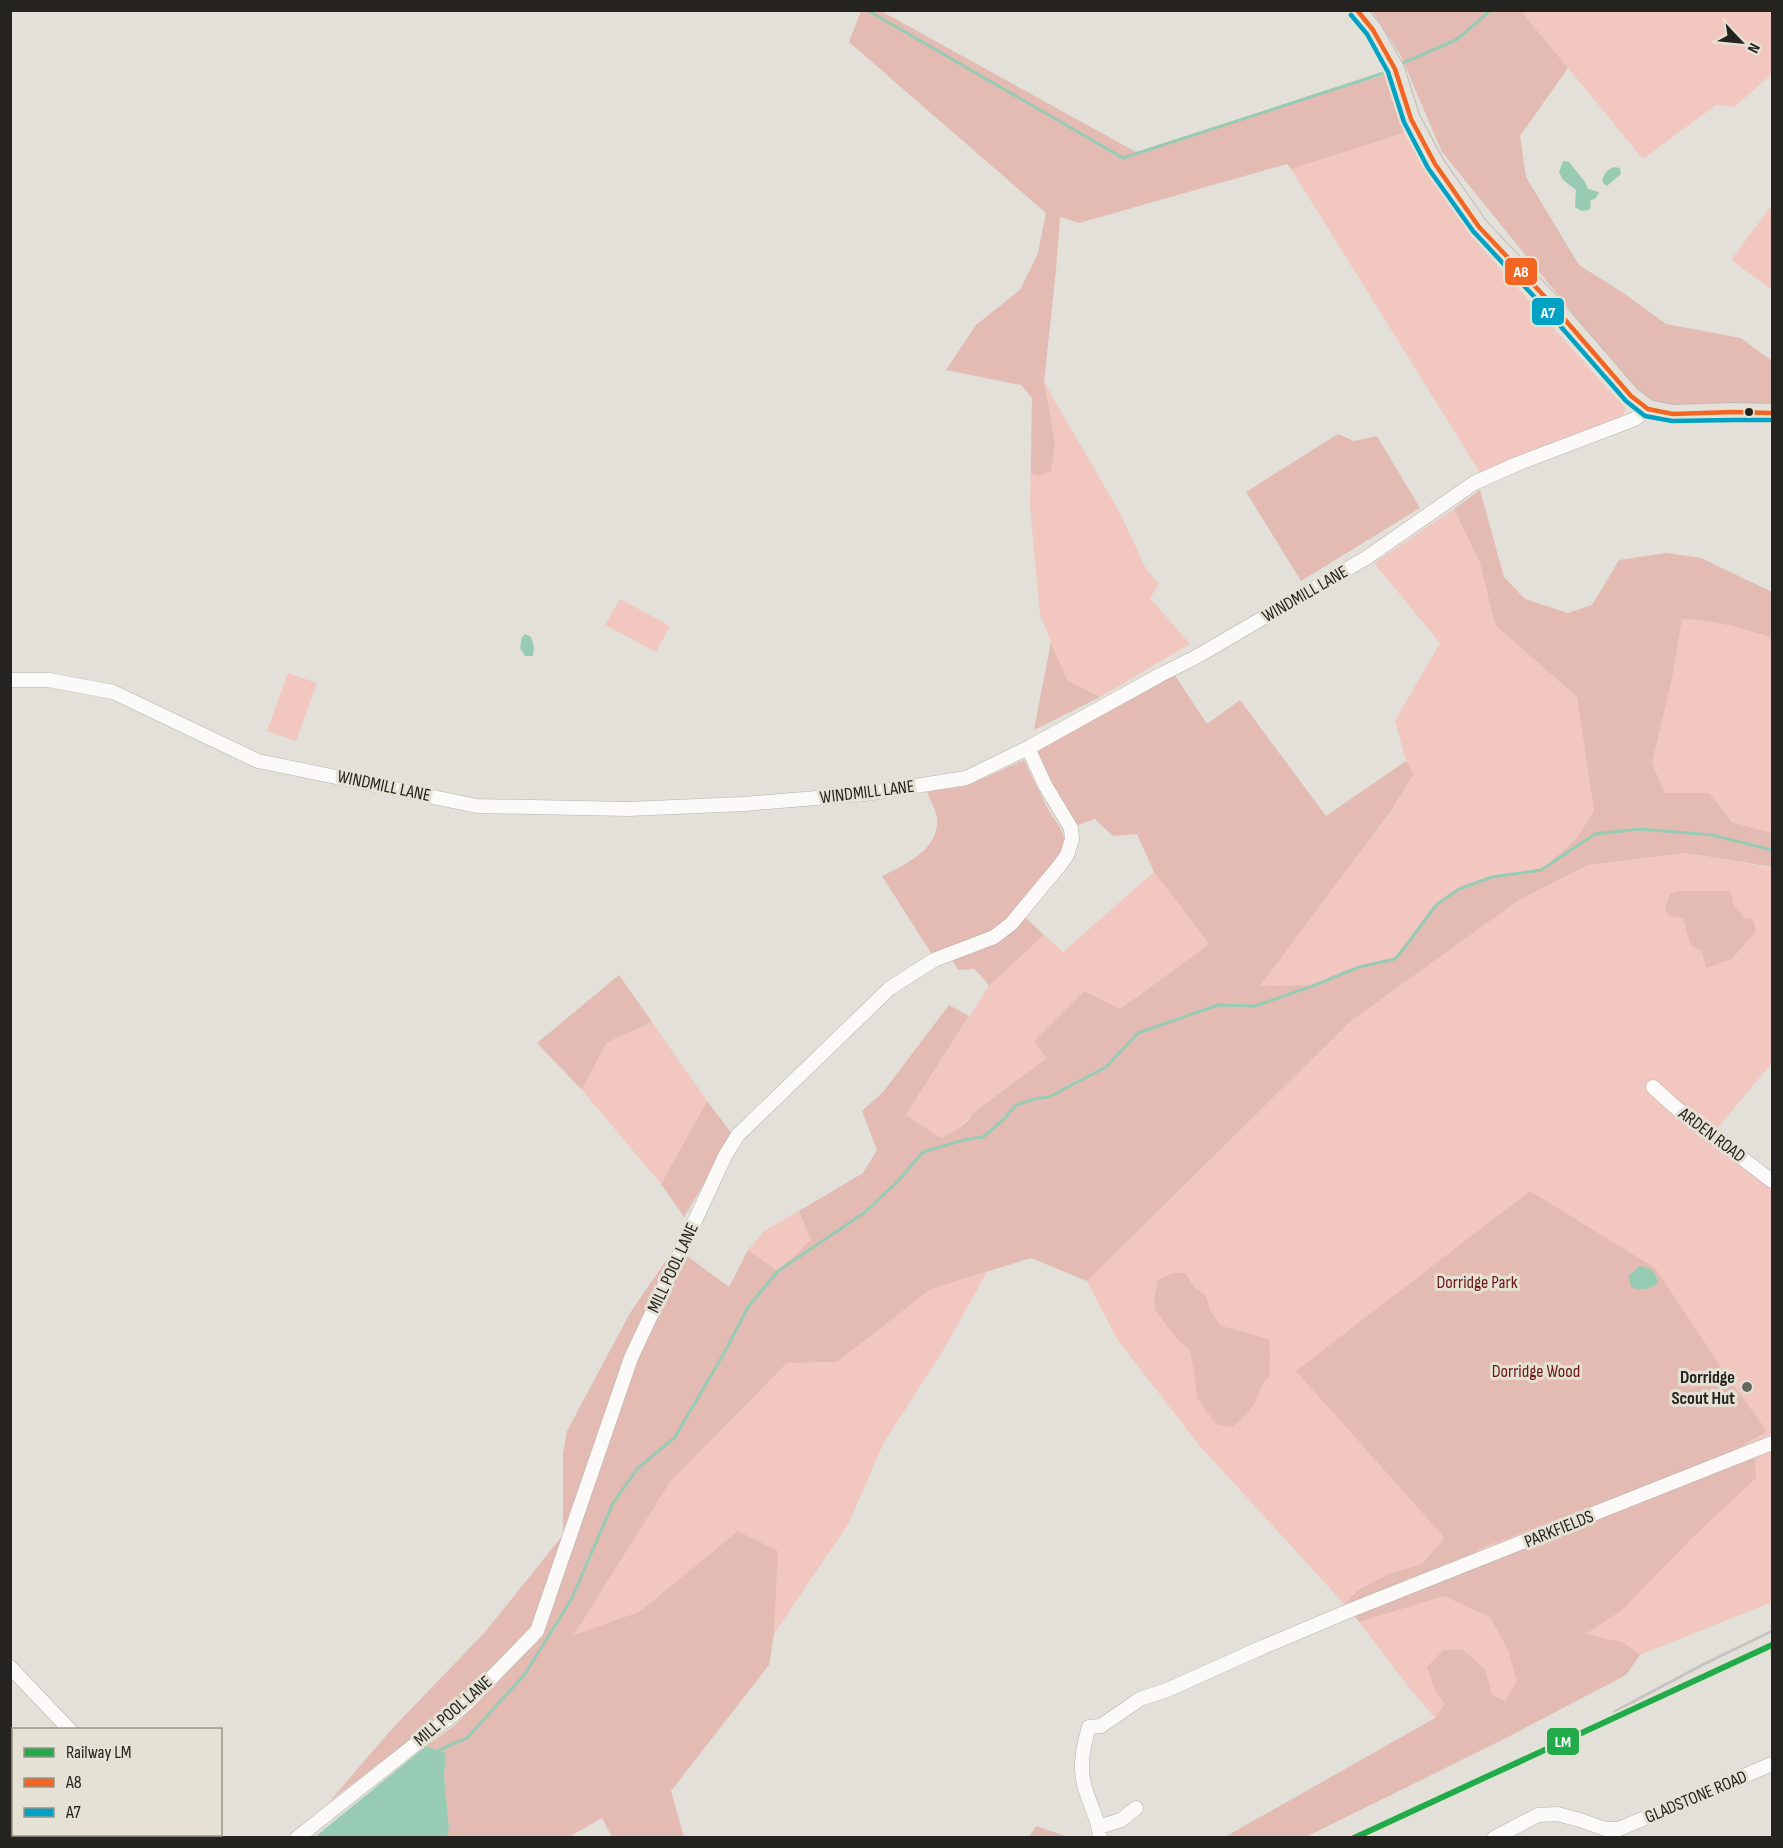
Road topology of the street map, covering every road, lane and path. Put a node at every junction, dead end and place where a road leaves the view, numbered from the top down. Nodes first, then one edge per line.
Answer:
1 (1357, 10) edge
2 (1648, 409) junction
3 (1773, 413) edge
4 (10, 680) edge
5 (1028, 748) junction
6 (1653, 1087) dead end
7 (1773, 1181) edge
8 (1770, 1444) edge
9 (10, 1666) edge
10 (68, 1728) edge
11 (1773, 1764) edge
12 (1136, 1808) dead end
13 (1099, 1832) edge
14 (1620, 1833) edge
15 (297, 1838) edge
16 (1494, 1838) edge

1 - 2 main road
2 - 3 main road
2 - 5 street, WINDMILL LANE
4 - 5 street, WINDMILL LANE
5 - 15 street, MILL POOL LANE
6 - 7 street, ARDEN ROAD
8 - 13 street, PARKFIELDS
9 - 10 street
11 - 14 street, GLADSTONE ROAD
12 - 13 street
14 - 16 street

